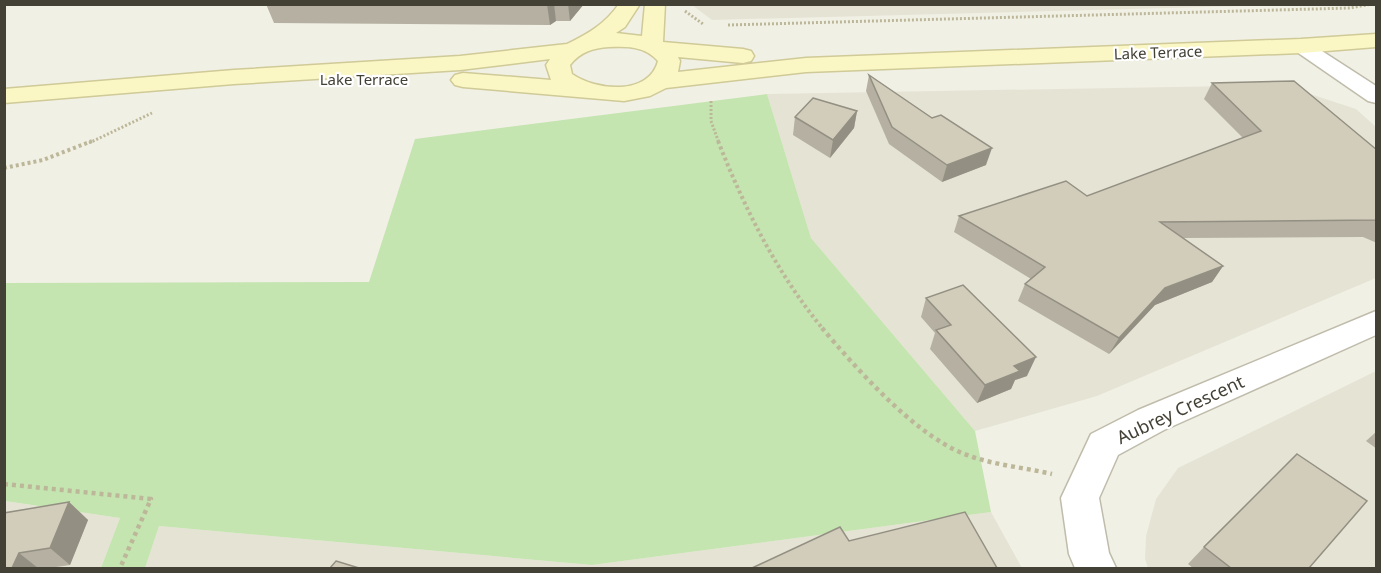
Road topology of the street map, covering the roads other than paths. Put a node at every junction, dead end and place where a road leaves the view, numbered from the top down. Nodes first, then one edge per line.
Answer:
1 (630, 4) edge
2 (654, 4) edge
3 (1377, 41) edge
4 (1301, 46) junction
5 (581, 47) junction
6 (654, 47) junction
7 (940, 59) junction
8 (658, 82) junction
9 (147, 85) junction
10 (581, 90) junction
11 (4, 96) edge
12 (1377, 96) edge
13 (1377, 322) edge
14 (1095, 568) edge

1 - 5 main road
2 - 6 main road
3 - 4 main road, Lake Terrace
4 - 7 main road, Lake Terrace
4 - 12 street
5 - 6 main road, Lake Terrace
5 - 9 main road, Lake Terrace
5 - 10 main road
6 - 7 main road, Lake Terrace
6 - 8 main road
7 - 8 main road, Lake Terrace
8 - 10 main road, Lake Terrace
9 - 10 main road, Lake Terrace
9 - 11 main road, Lake Terrace
13 - 14 street, Aubrey Crescent

